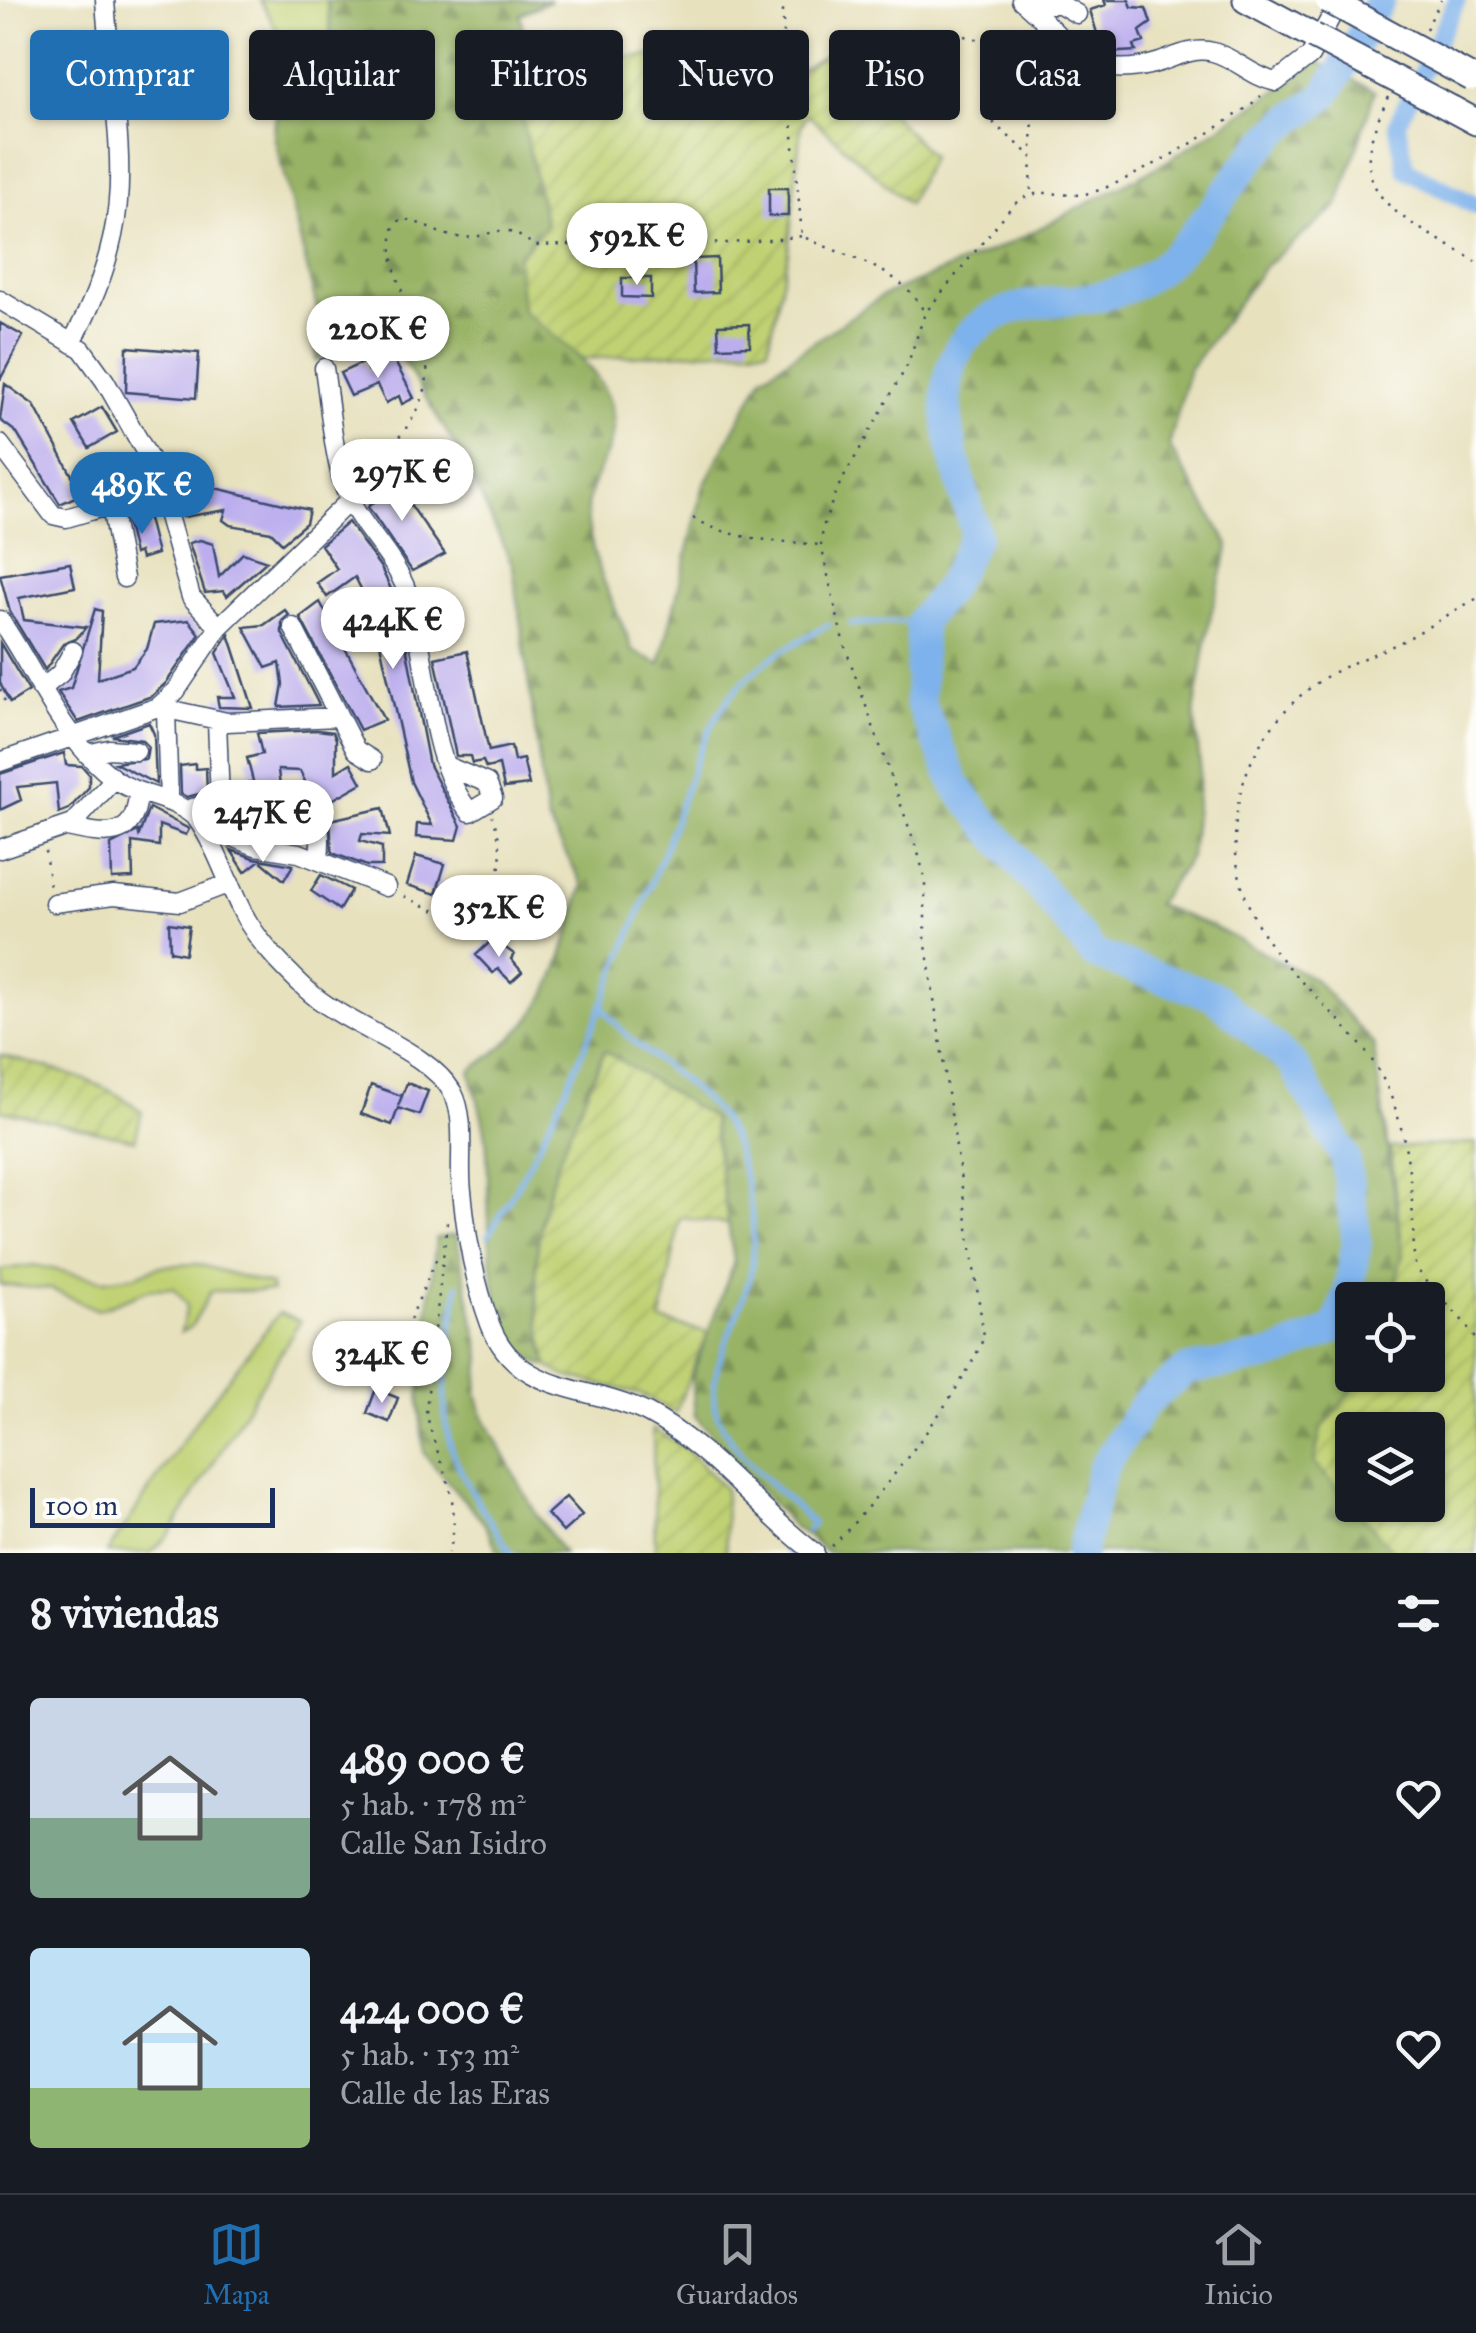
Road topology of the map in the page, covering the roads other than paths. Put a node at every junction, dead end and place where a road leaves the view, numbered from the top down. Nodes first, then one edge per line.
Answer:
1 (106, 0) edge
2 (1246, 0) edge
3 (1328, 0) edge
4 (1340, 0) edge
5 (1023, 2) edge
6 (1077, 14) dead end
7 (1474, 79) edge
8 (1476, 122) edge
9 (0, 300) edge
10 (72, 342) junction
11 (324, 361) road end
12 (0, 444) edge
13 (387, 452) road end
14 (160, 490) junction
15 (350, 501) junction
16 (110, 506) junction
17 (124, 578) dead end
18 (0, 620) edge
19 (293, 626) dead end
20 (219, 627) junction
21 (73, 651) dead end
22 (41, 689) junction
23 (162, 709) junction
24 (338, 716) junction
25 (217, 720) junction
26 (71, 740) junction
27 (136, 751) dead end
28 (87, 754) junction
29 (372, 760) dead end
30 (0, 762) edge
31 (114, 779) junction
32 (138, 794) junction
33 (168, 802) junction
34 (220, 802) junction
35 (488, 806) road end
36 (187, 809) junction
37 (67, 827) junction
38 (0, 849) edge
39 (319, 861) junction
40 (230, 883) junction
41 (386, 887) road end
42 (54, 903) road end
43 (815, 1553) edge

1 - 10 street
2 - 8 highway, bridge
3 - 7 highway, bridge
4 - 5 street
5 - 6 street
9 - 10 street
10 - 14 street
11 - 15 street
12 - 16 street
13 - 15 street
14 - 16 street
14 - 20 street
15 - 20 street
15 - 35 street
16 - 17 street
18 - 22 street
19 - 24 street
20 - 23 street
21 - 22 street
22 - 26 street
23 - 25 street
23 - 26 street
23 - 33 street
24 - 25 street
24 - 29 street
25 - 34 street
26 - 28 street
26 - 30 street
27 - 28 street
28 - 31 street
31 - 32 street
31 - 37 street
32 - 33 street
32 - 37 street
33 - 36 street
34 - 36 street
34 - 39 street
36 - 39 street
36 - 40 street
37 - 38 street
39 - 41 street
40 - 42 street
40 - 43 street

